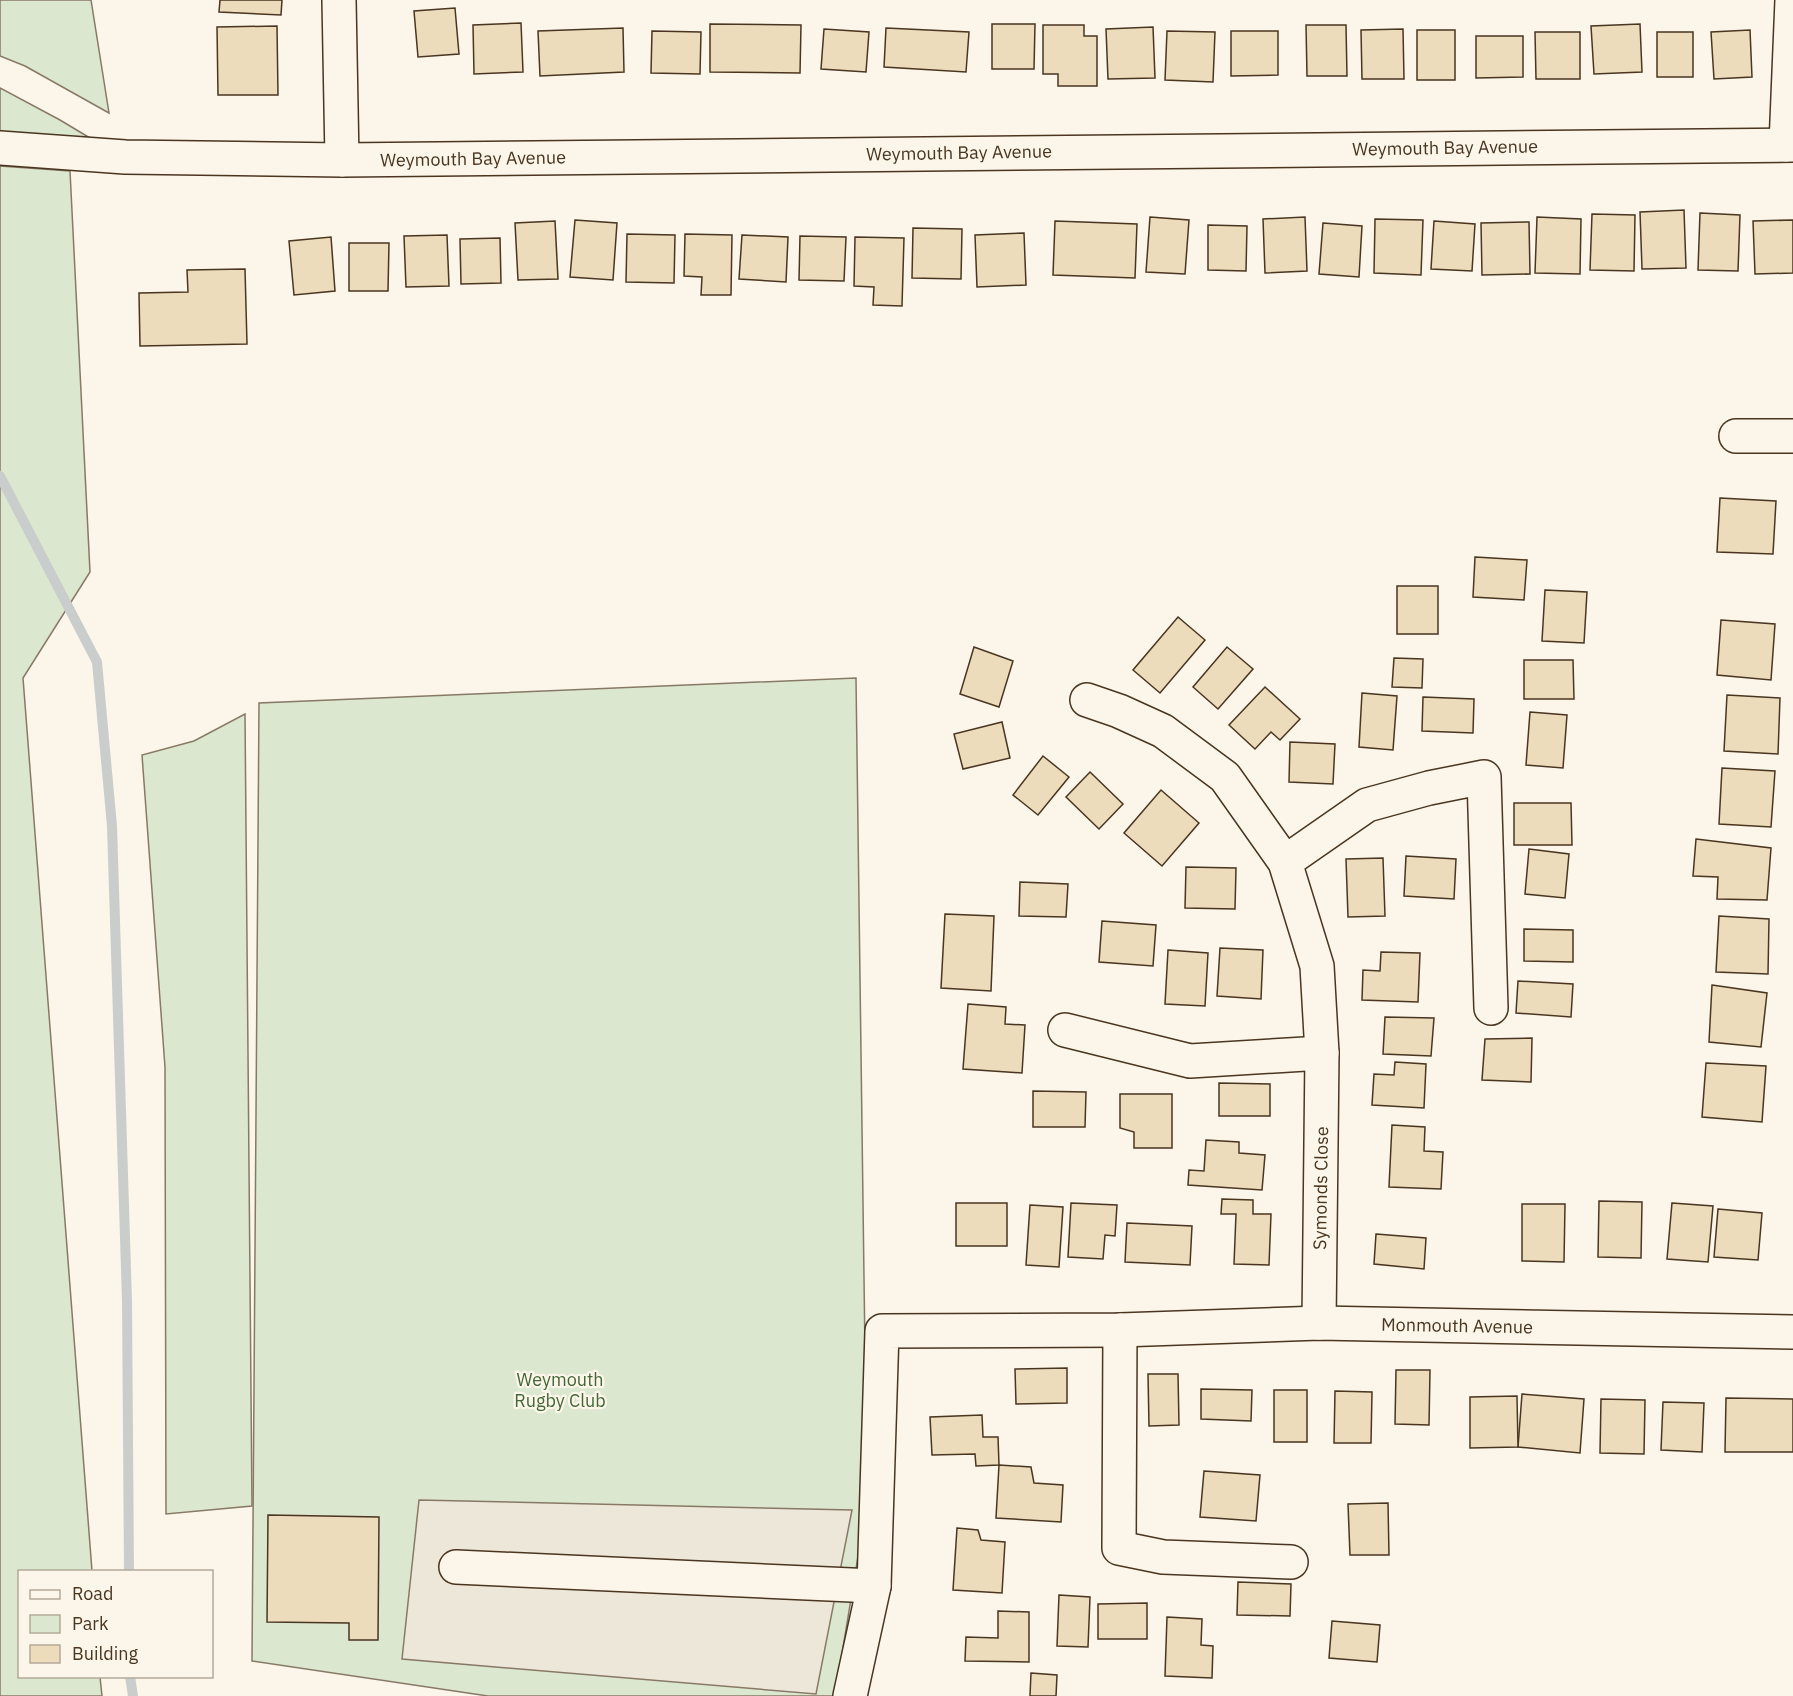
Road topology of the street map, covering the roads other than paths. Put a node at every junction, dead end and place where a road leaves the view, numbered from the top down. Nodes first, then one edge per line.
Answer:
1 (339, 0) edge
2 (1792, 0) edge
3 (1790, 145) edge
4 (0, 148) edge
5 (342, 160) junction
6 (1736, 436) dead end
7 (1793, 436) edge
8 (1088, 700) dead end
9 (1285, 862) junction
10 (1491, 1008) dead end
11 (1065, 1030) dead end
12 (1322, 1053) junction
13 (1319, 1323) junction
14 (1120, 1330) junction
15 (1793, 1332) edge
16 (1292, 1562) dead end
17 (456, 1567) dead end
18 (874, 1586) junction
19 (850, 1696) edge

1 - 5 street
2 - 3 street
3 - 5 street, Weymouth Bay Avenue
4 - 5 street, Weymouth Bay Avenue
6 - 7 street
8 - 9 street, Symonds Close
9 - 10 street
9 - 12 street, Symonds Close
11 - 12 street
12 - 13 street, Symonds Close
13 - 14 street, Monmouth Avenue
13 - 15 street, Monmouth Avenue
14 - 16 street
14 - 18 street, Monmouth Avenue
17 - 18 street
18 - 19 street

